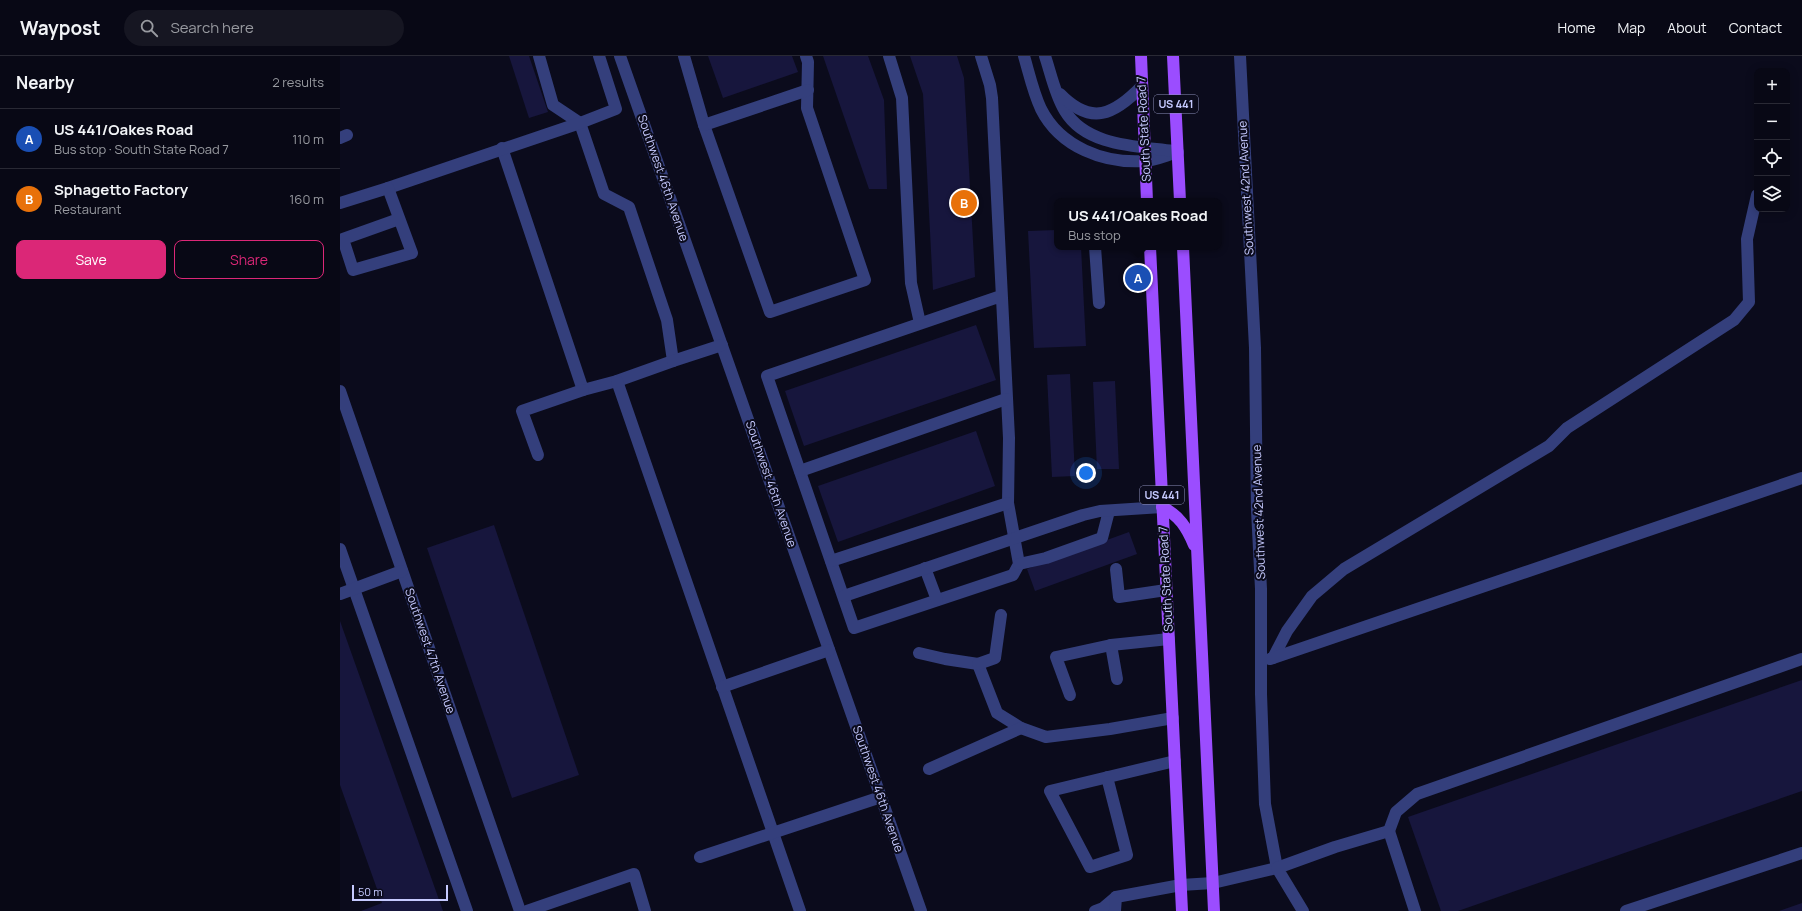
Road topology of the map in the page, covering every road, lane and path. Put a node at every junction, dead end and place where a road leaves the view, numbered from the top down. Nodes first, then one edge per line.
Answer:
1 (539, 56) edge
2 (599, 56) edge
3 (620, 56) edge
4 (684, 56) edge
5 (806, 56) edge
6 (889, 56) edge
7 (981, 56) edge
8 (1024, 56) edge
9 (1045, 56) edge
10 (1140, 56) edge
11 (1173, 56) edge
12 (1240, 56) edge
13 (1142, 86) junction
14 (808, 90) junction
15 (1056, 91) junction
16 (636, 103) junction
17 (616, 109) junction
18 (580, 123) junction
19 (704, 125) junction
20 (502, 148) junction
21 (1145, 148) junction
22 (1178, 152) junction
23 (1146, 161) junction
24 (388, 188) junction
25 (1148, 198) edge
26 (1180, 198) edge
27 (340, 203) edge
28 (1754, 208) edge
29 (400, 219) junction
30 (1094, 250) edge
31 (1150, 250) edge
32 (1183, 250) edge
33 (1001, 296) junction
34 (1099, 303) dead end
35 (920, 323) junction
36 (722, 345) junction
37 (673, 360) junction
38 (617, 381) junction
39 (583, 390) junction
40 (340, 391) edge
41 (1006, 399) junction
42 (538, 455) dead end
43 (800, 471) junction
44 (1802, 478) edge
45 (1008, 503) junction
46 (1162, 507) junction
47 (1109, 511) junction
48 (1015, 537) junction
49 (340, 549) edge
50 (1197, 554) junction
51 (832, 561) junction
52 (1020, 564) junction
53 (925, 568) junction
54 (1116, 569) dead end
55 (402, 571) junction
56 (354, 589) junction
57 (1166, 590) junction
58 (340, 594) edge
59 (844, 596) junction
60 (936, 600) junction
61 (1001, 615) dead end
62 (1169, 639) junction
63 (1111, 645) junction
64 (829, 650) junction
65 (919, 653) dead end
66 (1802, 658) edge
67 (1267, 660) junction
68 (978, 664) junction
69 (1117, 679) dead end
70 (722, 686) junction
71 (1070, 695) dead end
72 (1173, 718) junction
73 (1021, 728) junction
74 (1175, 761) junction
75 (929, 769) dead end
76 (1107, 777) junction
77 (881, 797) junction
78 (1389, 831) junction
79 (772, 833) junction
80 (1802, 853) edge
81 (700, 858) dead end
82 (1277, 868) junction
83 (1213, 883) junction
84 (1181, 885) junction
85 (1116, 897) junction
86 (467, 911) edge
87 (520, 911) edge
88 (527, 911) edge
89 (645, 911) edge
90 (800, 911) edge
91 (921, 911) edge
92 (1095, 911) edge
93 (1115, 911) edge
94 (1182, 911) edge
95 (1214, 911) edge
96 (1304, 911) edge
97 (1415, 911) edge
98 (1626, 911) edge

1 - 18 street
2 - 17 street
3 - 16 street, Southwest 46th Avenue
4 - 19 street
5 - 14 street
6 - 35 street
7 - 33 street
8 - 23 street
9 - 15 street
10 - 13 main road, South State Road 7 / US 441
11 - 22 main road, US 441
12 - 67 street, Southwest 42nd Avenue
13 - 15 street
13 - 21 main road, South State Road 7 / US 441
14 - 19 street
14 - 19 street
15 - 21 street
16 - 17 street
16 - 36 street, Southwest 46th Avenue
17 - 18 street
18 - 20 street
18 - 37 street
20 - 24 street
20 - 39 street
21 - 22 street
21 - 23 main road, South State Road 7 / US 441
22 - 23 street
22 - 26 main road, US 441
23 - 25 main road, South State Road 7 / US 441
24 - 27 street
24 - 29 street
28 - 67 street
29 - 29 street
30 - 34 street
31 - 46 main road, South State Road 7 / US 441
32 - 50 main road, US 441
33 - 35 street
33 - 41 street
35 - 43 street
36 - 37 street
36 - 64 street, Southwest 46th Avenue
37 - 38 street
38 - 39 street
38 - 70 street
39 - 42 street
40 - 55 street, Southwest 47th Avenue
41 - 43 street
41 - 45 street
43 - 51 street
44 - 67 street
45 - 48 street
45 - 51 street
46 - 47 street
46 - 50 main road
46 - 57 main road, South State Road 7 / US 441
47 - 48 street
47 - 52 street
48 - 52 street
48 - 53 street
49 - 56 street
50 - 83 main road, US 441
51 - 59 street
52 - 60 street
53 - 59 street
53 - 60 street
54 - 57 street
55 - 56 street
55 - 87 street, Southwest 47th Avenue
56 - 58 street
56 - 86 street
57 - 62 main road, South State Road 7 / US 441
59 - 60 street
61 - 68 street
62 - 63 street
62 - 72 main road, South State Road 7 / US 441
63 - 69 street
63 - 71 street
64 - 70 street
64 - 77 street, Southwest 46th Avenue
65 - 68 street
66 - 78 street
67 - 82 street, Southwest 42nd Avenue
68 - 73 street
70 - 79 street
72 - 73 street
72 - 74 main road, South State Road 7 / US 441
73 - 75 street
74 - 76 street
74 - 84 main road, South State Road 7 / US 441
76 - 76 street
77 - 79 street
77 - 91 street, Southwest 46th Avenue
78 - 82 street
78 - 97 street
79 - 81 street
79 - 90 street
80 - 98 street
82 - 83 street
82 - 96 street
83 - 84 street
83 - 95 main road, US 441
84 - 85 street
84 - 94 main road, South State Road 7 / US 441
85 - 92 street
85 - 93 street
88 - 89 street

